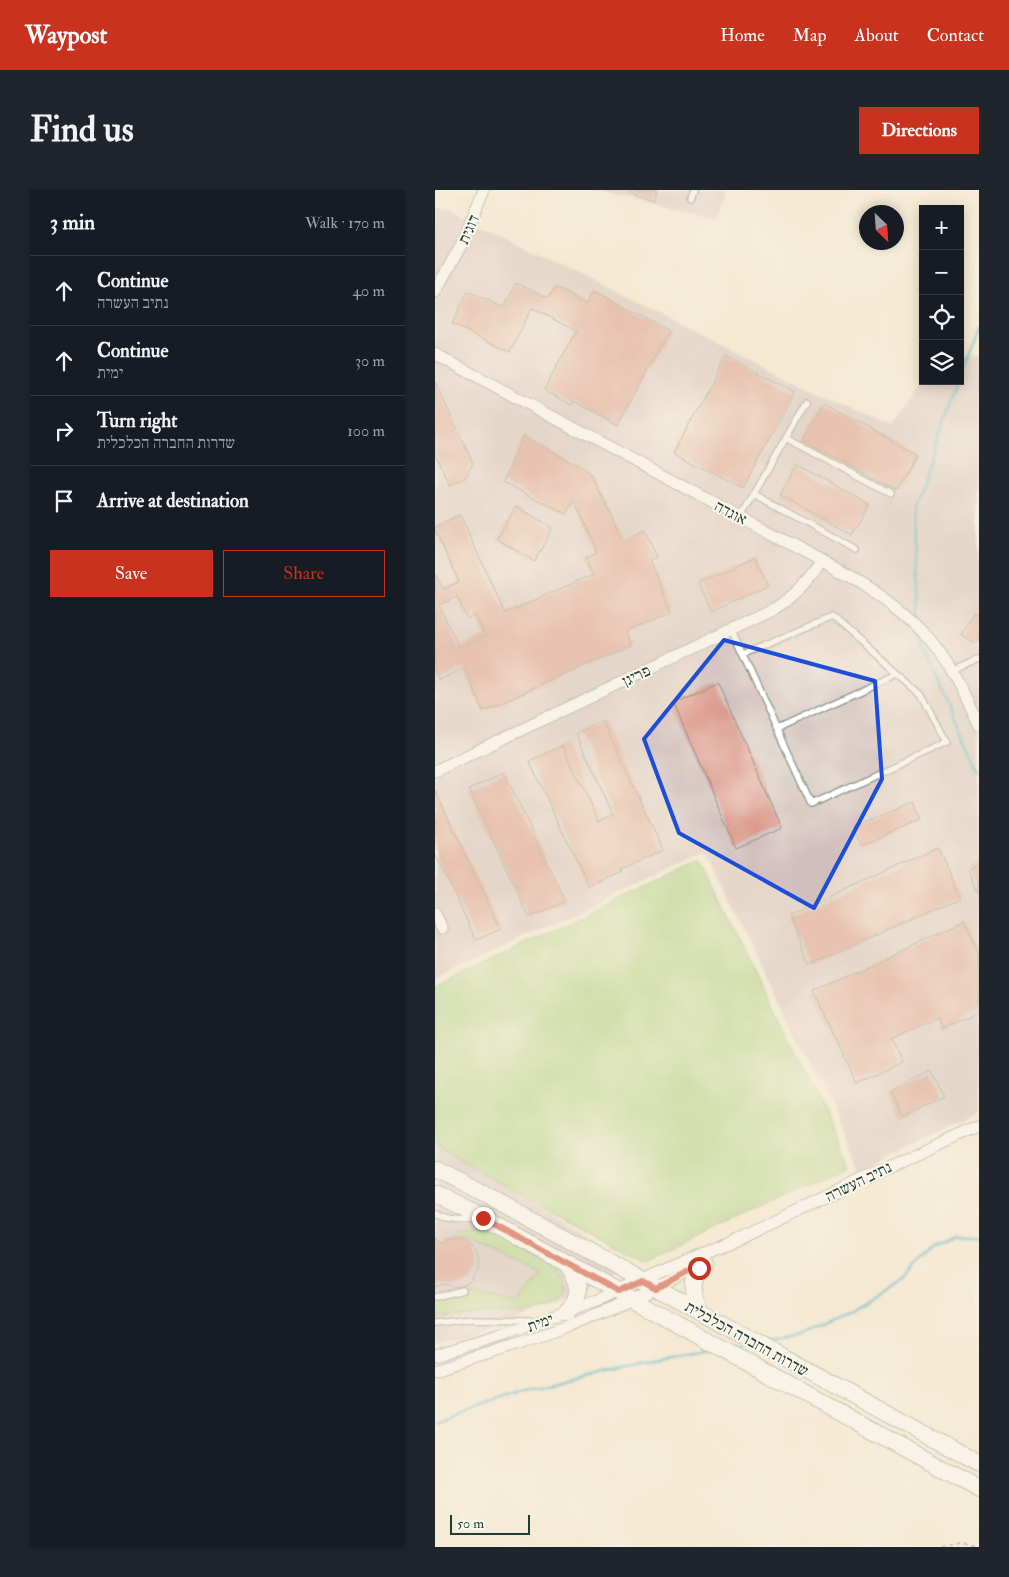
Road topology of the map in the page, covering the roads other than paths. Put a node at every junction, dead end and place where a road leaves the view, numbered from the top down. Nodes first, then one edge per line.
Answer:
1 (484, 190) edge
2 (693, 190) edge
3 (690, 198) dead end
4 (435, 292) edge
5 (435, 354) edge
6 (807, 401) dead end
7 (786, 438) junction
8 (754, 494) junction
9 (891, 494) dead end
10 (741, 517) junction
11 (857, 550) dead end
12 (823, 561) junction
13 (731, 629) junction
14 (743, 654) junction
15 (979, 659) edge
16 (952, 671) junction
17 (897, 674) junction
18 (979, 725) edge
19 (777, 729) junction
20 (435, 771) edge
21 (435, 914) edge
22 (442, 928) dead end
23 (979, 1126) edge
24 (435, 1169) edge
25 (435, 1194) edge
26 (435, 1213) edge
27 (483, 1218) junction
28 (738, 1239) junction
29 (704, 1263) junction
30 (567, 1264) junction
31 (650, 1284) junction
32 (463, 1290) dead end
33 (435, 1296) edge
34 (625, 1296) junction
35 (700, 1312) junction
36 (565, 1313) junction
37 (545, 1321) junction
38 (435, 1323) edge
39 (435, 1356) edge
40 (435, 1370) edge
41 (979, 1464) edge
42 (979, 1489) edge

1 - 4 street, דוגית
2 - 3 lane
5 - 10 street, אוגדה
6 - 7 lane
7 - 8 lane
7 - 9 lane
8 - 10 lane
8 - 11 lane
10 - 12 street, אוגדה
12 - 13 street, פריגן
12 - 16 street, אוגדה
13 - 14 lane
13 - 20 street, פריגן
14 - 17 lane
14 - 19 lane
15 - 16 lane
16 - 18 street, אוגדה
17 - 19 lane
17 - 19 lane
21 - 22 street
23 - 28 street, נתיב העשרה
24 - 31 main road, שדרות החברה הכלכלית
25 - 27 main road, שדרות החברה הכלכלית
26 - 27 lane
27 - 30 main road, שדרות החברה הכלכלית
28 - 29 street, נתיב העשרה
28 - 31 street, נתיב העשרה
29 - 31 street, נתיב העשרה
29 - 35 main road
30 - 34 main road, שדרות החברה הכלכלית
30 - 36 main road
31 - 34 street, נתיב העשרה
31 - 35 main road, שדרות החברה הכלכלית
32 - 33 lane
34 - 36 street, ימית
34 - 40 street, ימית
34 - 42 main road, שדרות החברה הכלכלית
35 - 41 main road, שדרות החברה הכלכלית
36 - 37 street, ימית
37 - 38 lane
37 - 39 street, ימית

